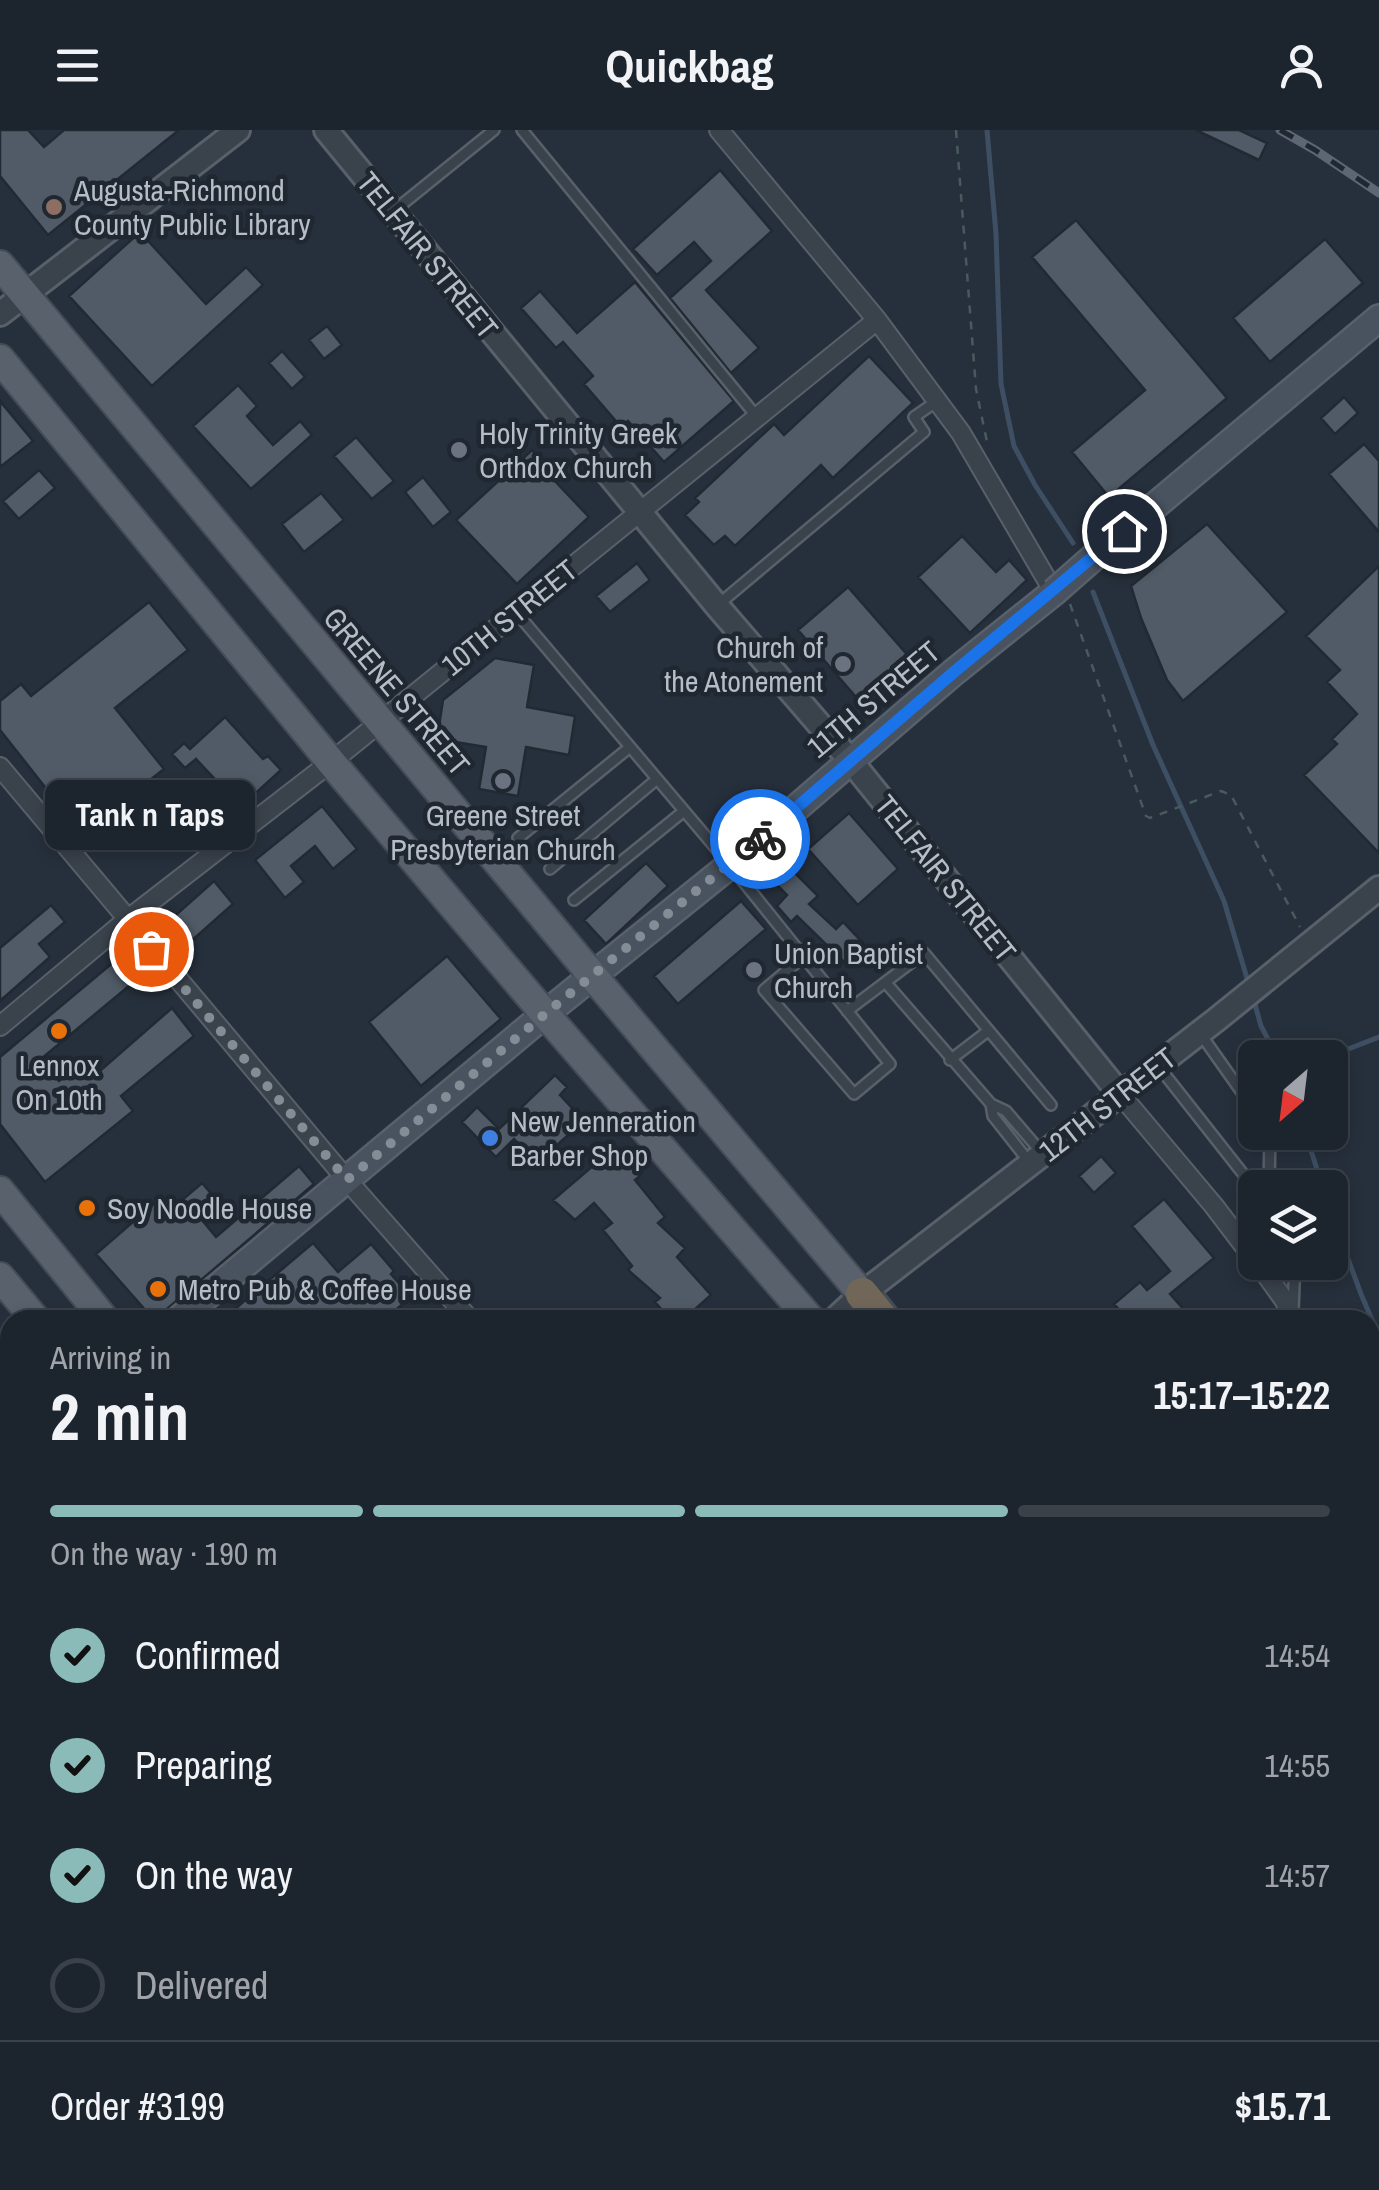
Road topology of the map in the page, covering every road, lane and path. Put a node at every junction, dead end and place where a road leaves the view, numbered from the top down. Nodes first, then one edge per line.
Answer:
1 (238, 130) edge
2 (326, 130) edge
3 (494, 130) edge
4 (522, 130) edge
5 (718, 130) edge
6 (956, 130) edge
7 (393, 212) junction
8 (0, 264) edge
9 (24, 294) junction
10 (0, 314) edge
11 (1379, 318) edge
12 (877, 320) junction
13 (0, 360) edge
14 (937, 401) junction
15 (757, 417) junction
16 (987, 442) dead end
17 (640, 512) junction
18 (1061, 594) junction
19 (717, 606) junction
20 (516, 612) junction
21 (380, 722) junction
22 (630, 747) junction
23 (850, 760) junction
24 (330, 762) junction
25 (0, 767) edge
26 (657, 779) junction
27 (684, 811) junction
28 (518, 838) dead end
29 (730, 865) junction
30 (550, 869) dead end
31 (1379, 888) edge
32 (574, 900) dead end
33 (127, 920) junction
34 (1303, 933) dead end
35 (803, 958) junction
36 (592, 976) junction
37 (886, 983) junction
38 (847, 1011) junction
39 (545, 1014) junction
40 (0, 1026) edge
41 (1208, 1026) junction
42 (988, 1031) junction
43 (950, 1060) junction
44 (1157, 1065) junction
45 (1238, 1080) edge
46 (1120, 1094) junction
47 (1051, 1105) dead end
48 (1036, 1159) junction
49 (1241, 1170) edge
50 (347, 1180) junction
51 (0, 1191) edge
52 (1238, 1238) edge
53 (0, 1277) edge
54 (1269, 1280) edge
55 (1294, 1280) edge
56 (862, 1294) junction
57 (28, 1310) edge
58 (97, 1310) edge
59 (190, 1310) edge
60 (461, 1310) edge
61 (802, 1310) edge
62 (845, 1310) edge
63 (875, 1310) edge
64 (1289, 1310) edge
65 (1293, 1310) edge

1 - 9 street
2 - 7 street, TELFAIR STREET
3 - 7 lane
4 - 15 lane
5 - 12 street
6 - 16 path
7 - 17 street, TELFAIR STREET
8 - 9 main road, GREENE STREET
9 - 10 street
9 - 21 main road, GREENE STREET
11 - 18 main road, 11TH STREET, bridge
12 - 14 street
12 - 15 street, 10TH STREET
13 - 24 main road
14 - 18 street
14 - 19 lane
15 - 17 street, 10TH STREET
17 - 19 street, TELFAIR STREET
17 - 20 street, 10TH STREET
18 - 23 main road, 11TH STREET
18 - 34 path
19 - 23 street, TELFAIR STREET
20 - 21 street, 10TH STREET
20 - 22 lane
21 - 24 street, 10TH STREET
21 - 36 main road, GREENE STREET
22 - 26 lane
22 - 28 lane
23 - 29 main road, 11TH STREET
23 - 46 street, TELFAIR STREET
24 - 33 street, 10TH STREET
24 - 39 main road
25 - 33 street
26 - 27 lane
26 - 30 lane
27 - 29 lane
27 - 32 lane
29 - 35 lane
29 - 36 main road, 11TH STREET
31 - 41 street, 12TH STREET
33 - 40 street, 10TH STREET
33 - 50 street
35 - 38 lane
35 - 38 lane
36 - 39 main road, 11TH STREET
36 - 56 main road, GREENE STREET
37 - 38 lane
37 - 42 lane
37 - 43 lane
39 - 50 main road, 11TH STREET
39 - 61 main road
41 - 44 street, 12TH STREET
41 - 45 lane
42 - 43 lane
42 - 47 lane
43 - 48 lane
44 - 46 street, 12TH STREET
44 - 49 lane
46 - 48 street, 12TH STREET
46 - 52 street, TELFAIR STREET
48 - 56 street, 12TH STREET
50 - 59 main road, 11TH STREET
50 - 60 street
51 - 58 main road
53 - 57 main road
54 - 64 street, TELFAIR STREET
55 - 65 lane
56 - 62 street, 12TH STREET
56 - 63 highway

